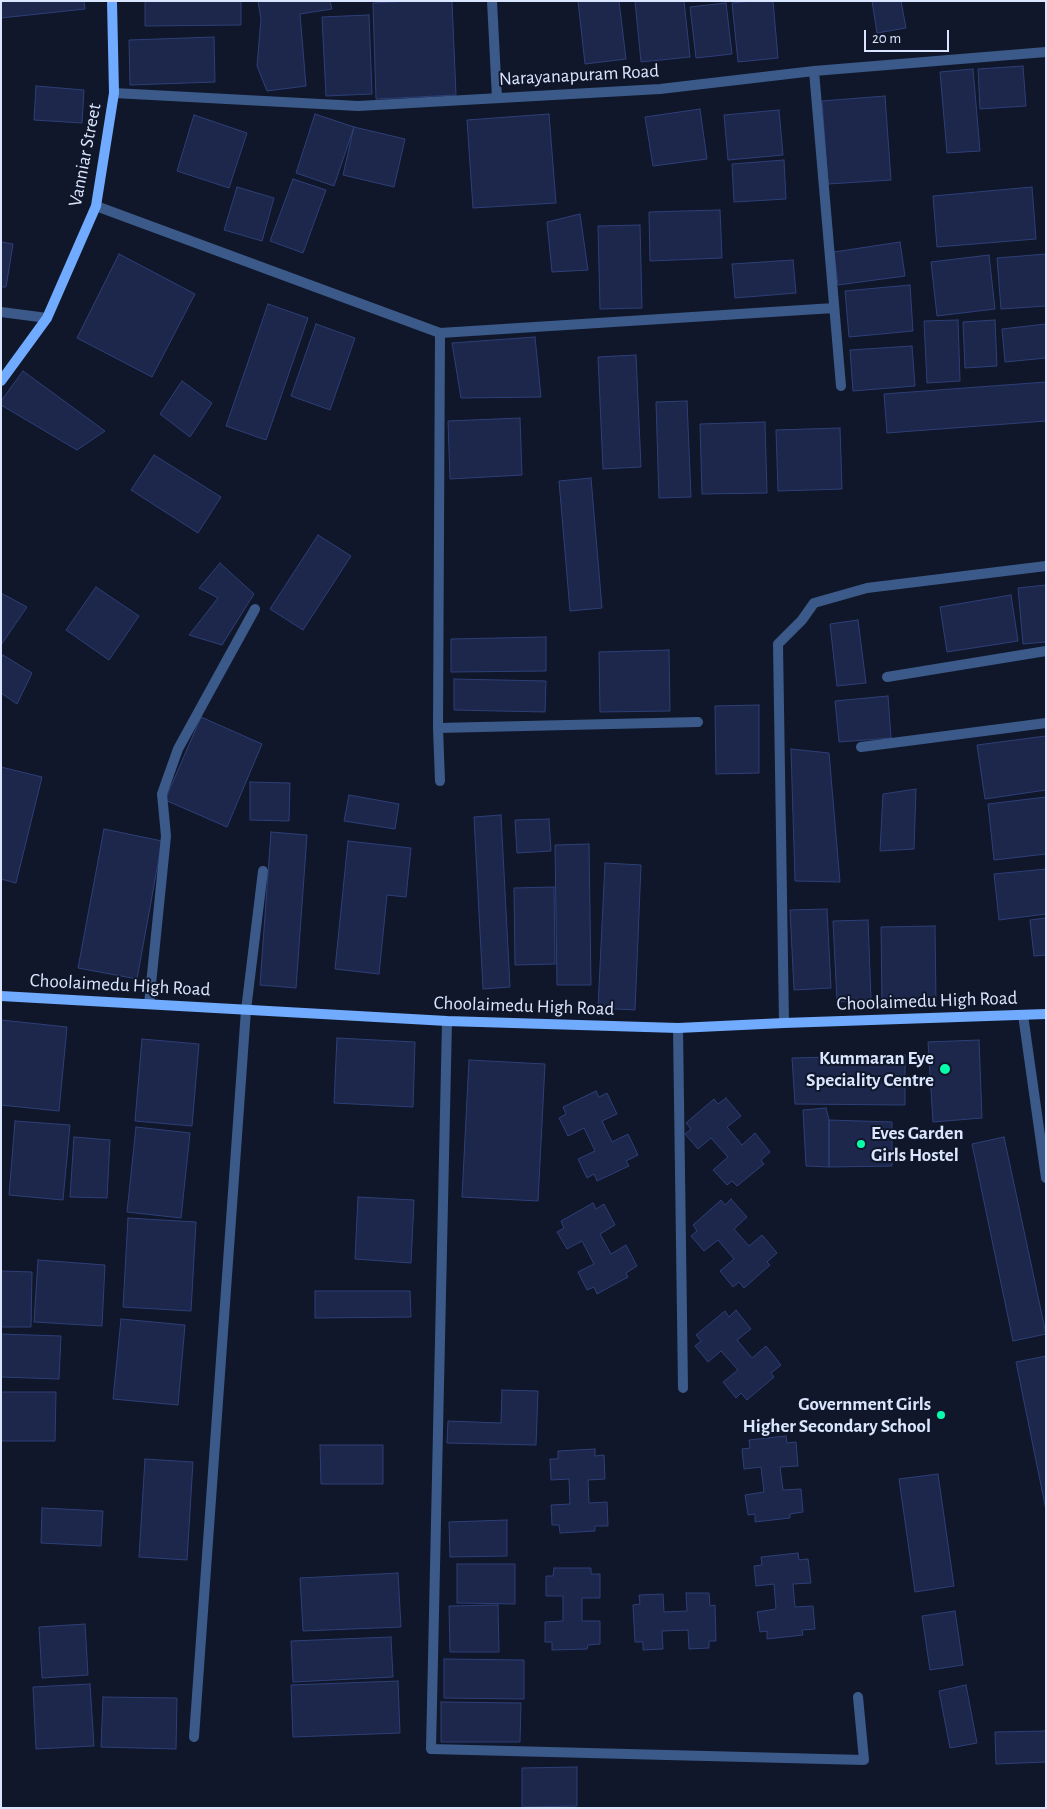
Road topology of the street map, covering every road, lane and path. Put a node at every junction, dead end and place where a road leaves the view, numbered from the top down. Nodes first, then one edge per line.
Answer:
1 (112, 1) edge
2 (492, 1) edge
3 (1046, 52) edge
4 (814, 71) junction
5 (114, 93) junction
6 (497, 98) junction
7 (96, 206) junction
8 (834, 308) junction
9 (1, 312) edge
10 (47, 318) junction
11 (440, 333) junction
12 (1, 380) edge
13 (840, 386) dead end
14 (1046, 566) edge
15 (255, 609) dead end
16 (1046, 651) edge
17 (887, 677) dead end
18 (698, 722) dead end
19 (1046, 723) edge
20 (438, 728) junction
21 (861, 747) dead end
22 (440, 781) dead end
23 (264, 871) dead end
24 (1, 996) edge
25 (149, 1004) junction
26 (246, 1010) junction
27 (1046, 1014) edge
28 (1023, 1015) junction
29 (447, 1021) junction
30 (784, 1023) junction
31 (678, 1028) junction
32 (1046, 1178) edge
33 (683, 1388) dead end
34 (858, 1697) dead end
35 (194, 1737) dead end

1 - 5 street, Vanniar Street
2 - 6 street
3 - 4 street, Narayanapuram Road
4 - 6 street, Narayanapuram Road
4 - 8 street
5 - 6 street, Narayanapuram Road
5 - 7 street, Vanniar Street
7 - 10 street, Vanniar Street
7 - 11 street
8 - 11 street
8 - 13 street
9 - 10 street
10 - 12 street, Vanniar Street
11 - 20 street
14 - 30 street
15 - 25 street
16 - 17 street
18 - 20 street
19 - 21 street
20 - 22 street
23 - 26 street
24 - 25 street, Choolaimedu High Road
25 - 26 street, Choolaimedu High Road
26 - 29 street, Choolaimedu High Road
26 - 35 street
27 - 28 street, Choolaimedu High Road
28 - 30 street, Choolaimedu High Road
28 - 32 street
29 - 31 street, Choolaimedu High Road
29 - 34 street
30 - 31 street, Choolaimedu High Road
31 - 33 street

